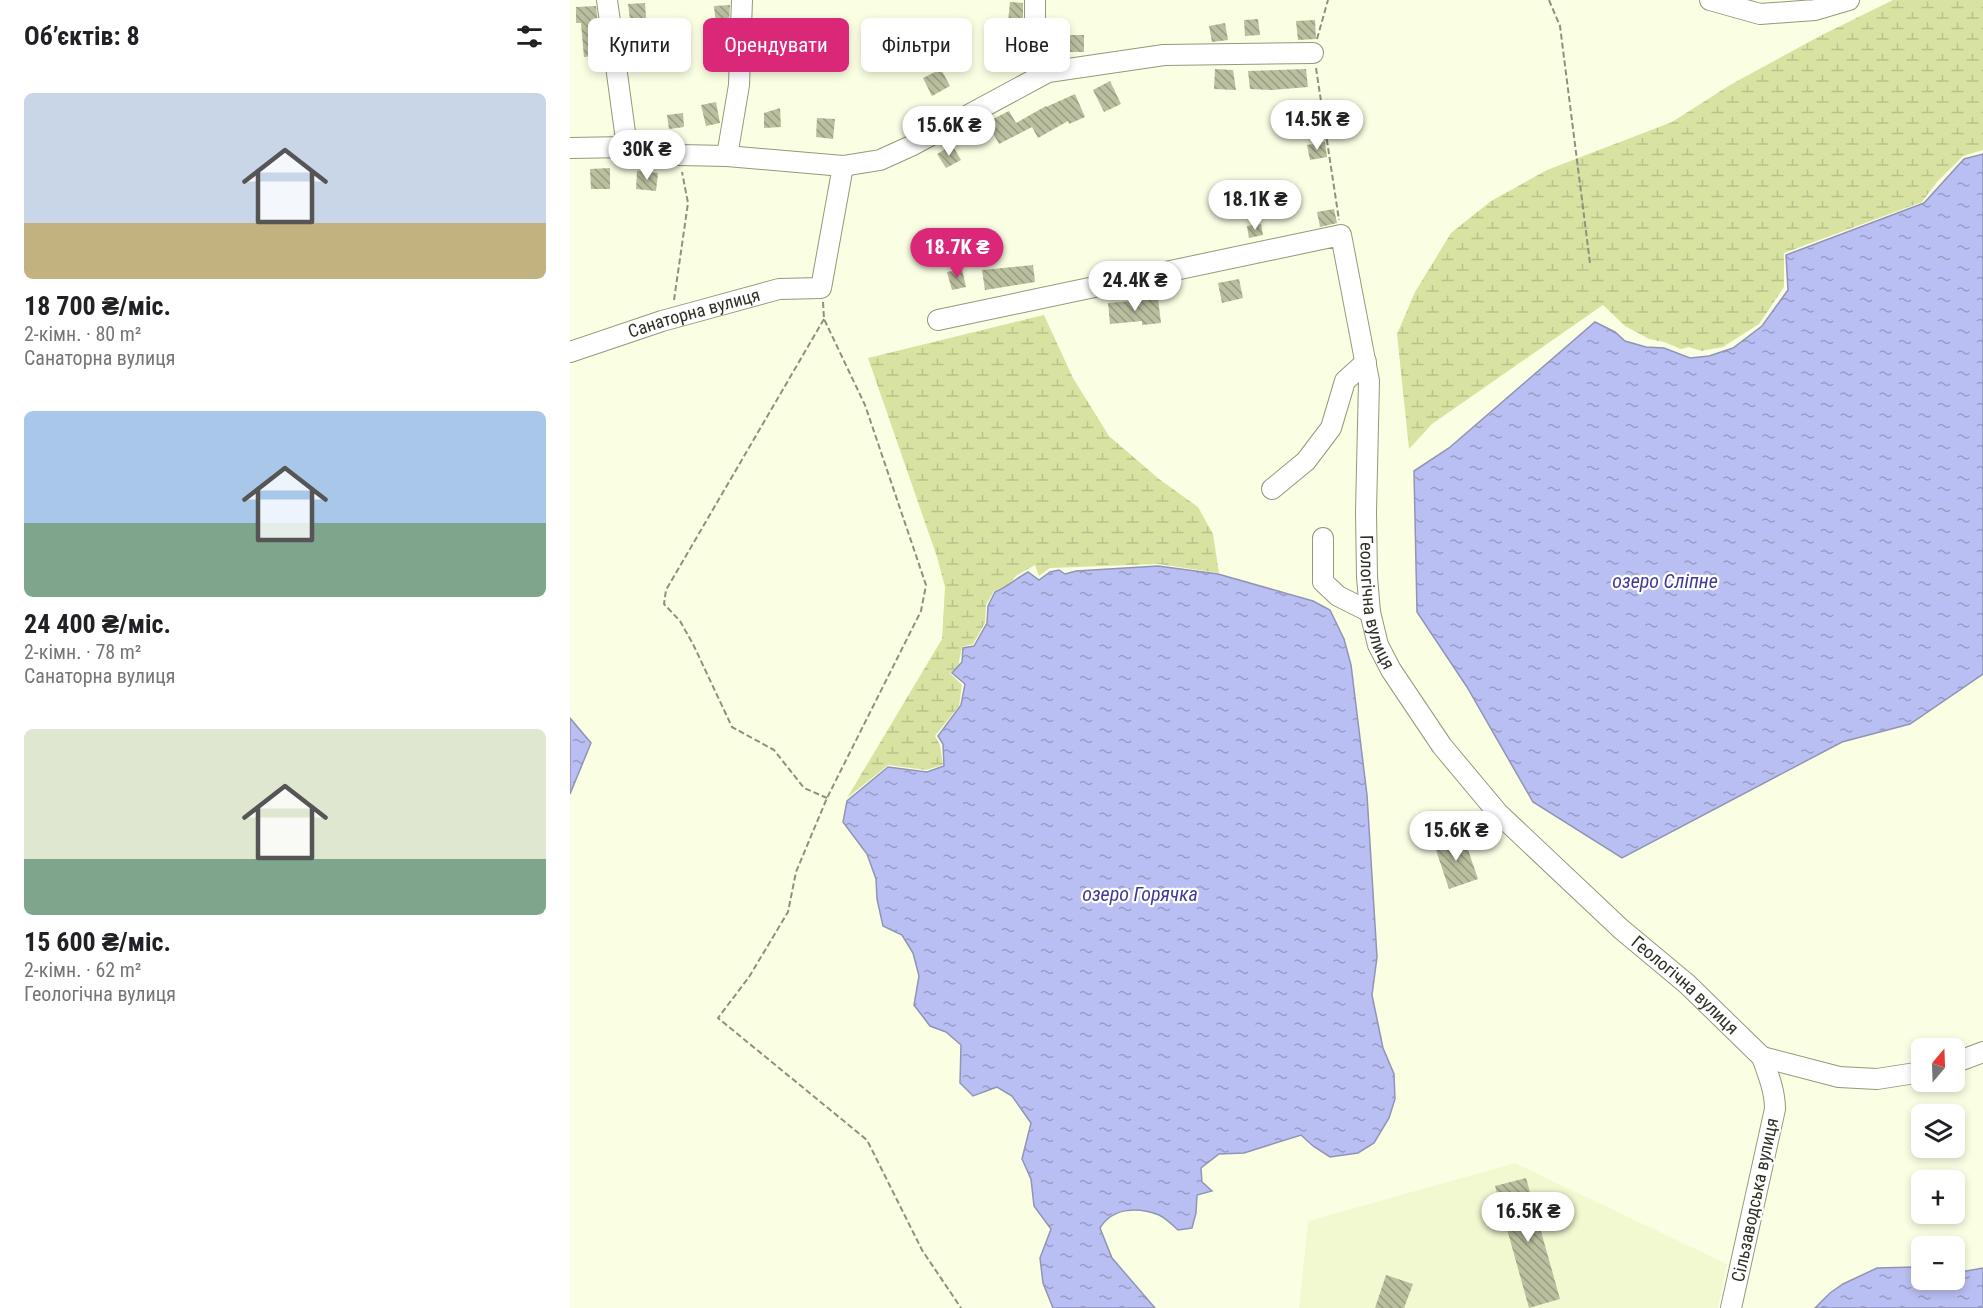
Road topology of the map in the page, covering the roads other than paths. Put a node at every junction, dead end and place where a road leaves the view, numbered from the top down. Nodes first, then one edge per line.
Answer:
1 (607, 0) edge
2 (742, 0) edge
3 (1035, 0) edge
4 (1710, 0) edge
5 (1849, 0) edge
6 (1035, 18) edge
7 (1314, 53) road end
8 (1070, 69) edge
9 (1048, 72) edge
10 (627, 147) junction
11 (570, 148) edge
12 (727, 156) junction
13 (843, 166) junction
14 (938, 320) dead end
15 (570, 352) edge
16 (1366, 362) junction
17 (1272, 489) dead end
18 (1323, 538) dead end
19 (1370, 612) junction
20 (1983, 1052) edge
21 (1762, 1057) junction
22 (1965, 1059) edge
23 (1911, 1074) edge
24 (1731, 1308) edge

1 - 10 street
2 - 12 street
3 - 6 street
4 - 5 street
7 - 8 street
9 - 13 street
10 - 11 street
10 - 12 street
12 - 13 street
13 - 15 street, Санаторна вулиця
14 - 16 street, Геологічна вулиця
16 - 17 street
16 - 19 street, Геологічна вулиця
18 - 19 street
19 - 21 street, Геологічна вулиця
20 - 22 street
21 - 23 street
21 - 24 street, Сільзаводська вулиця

